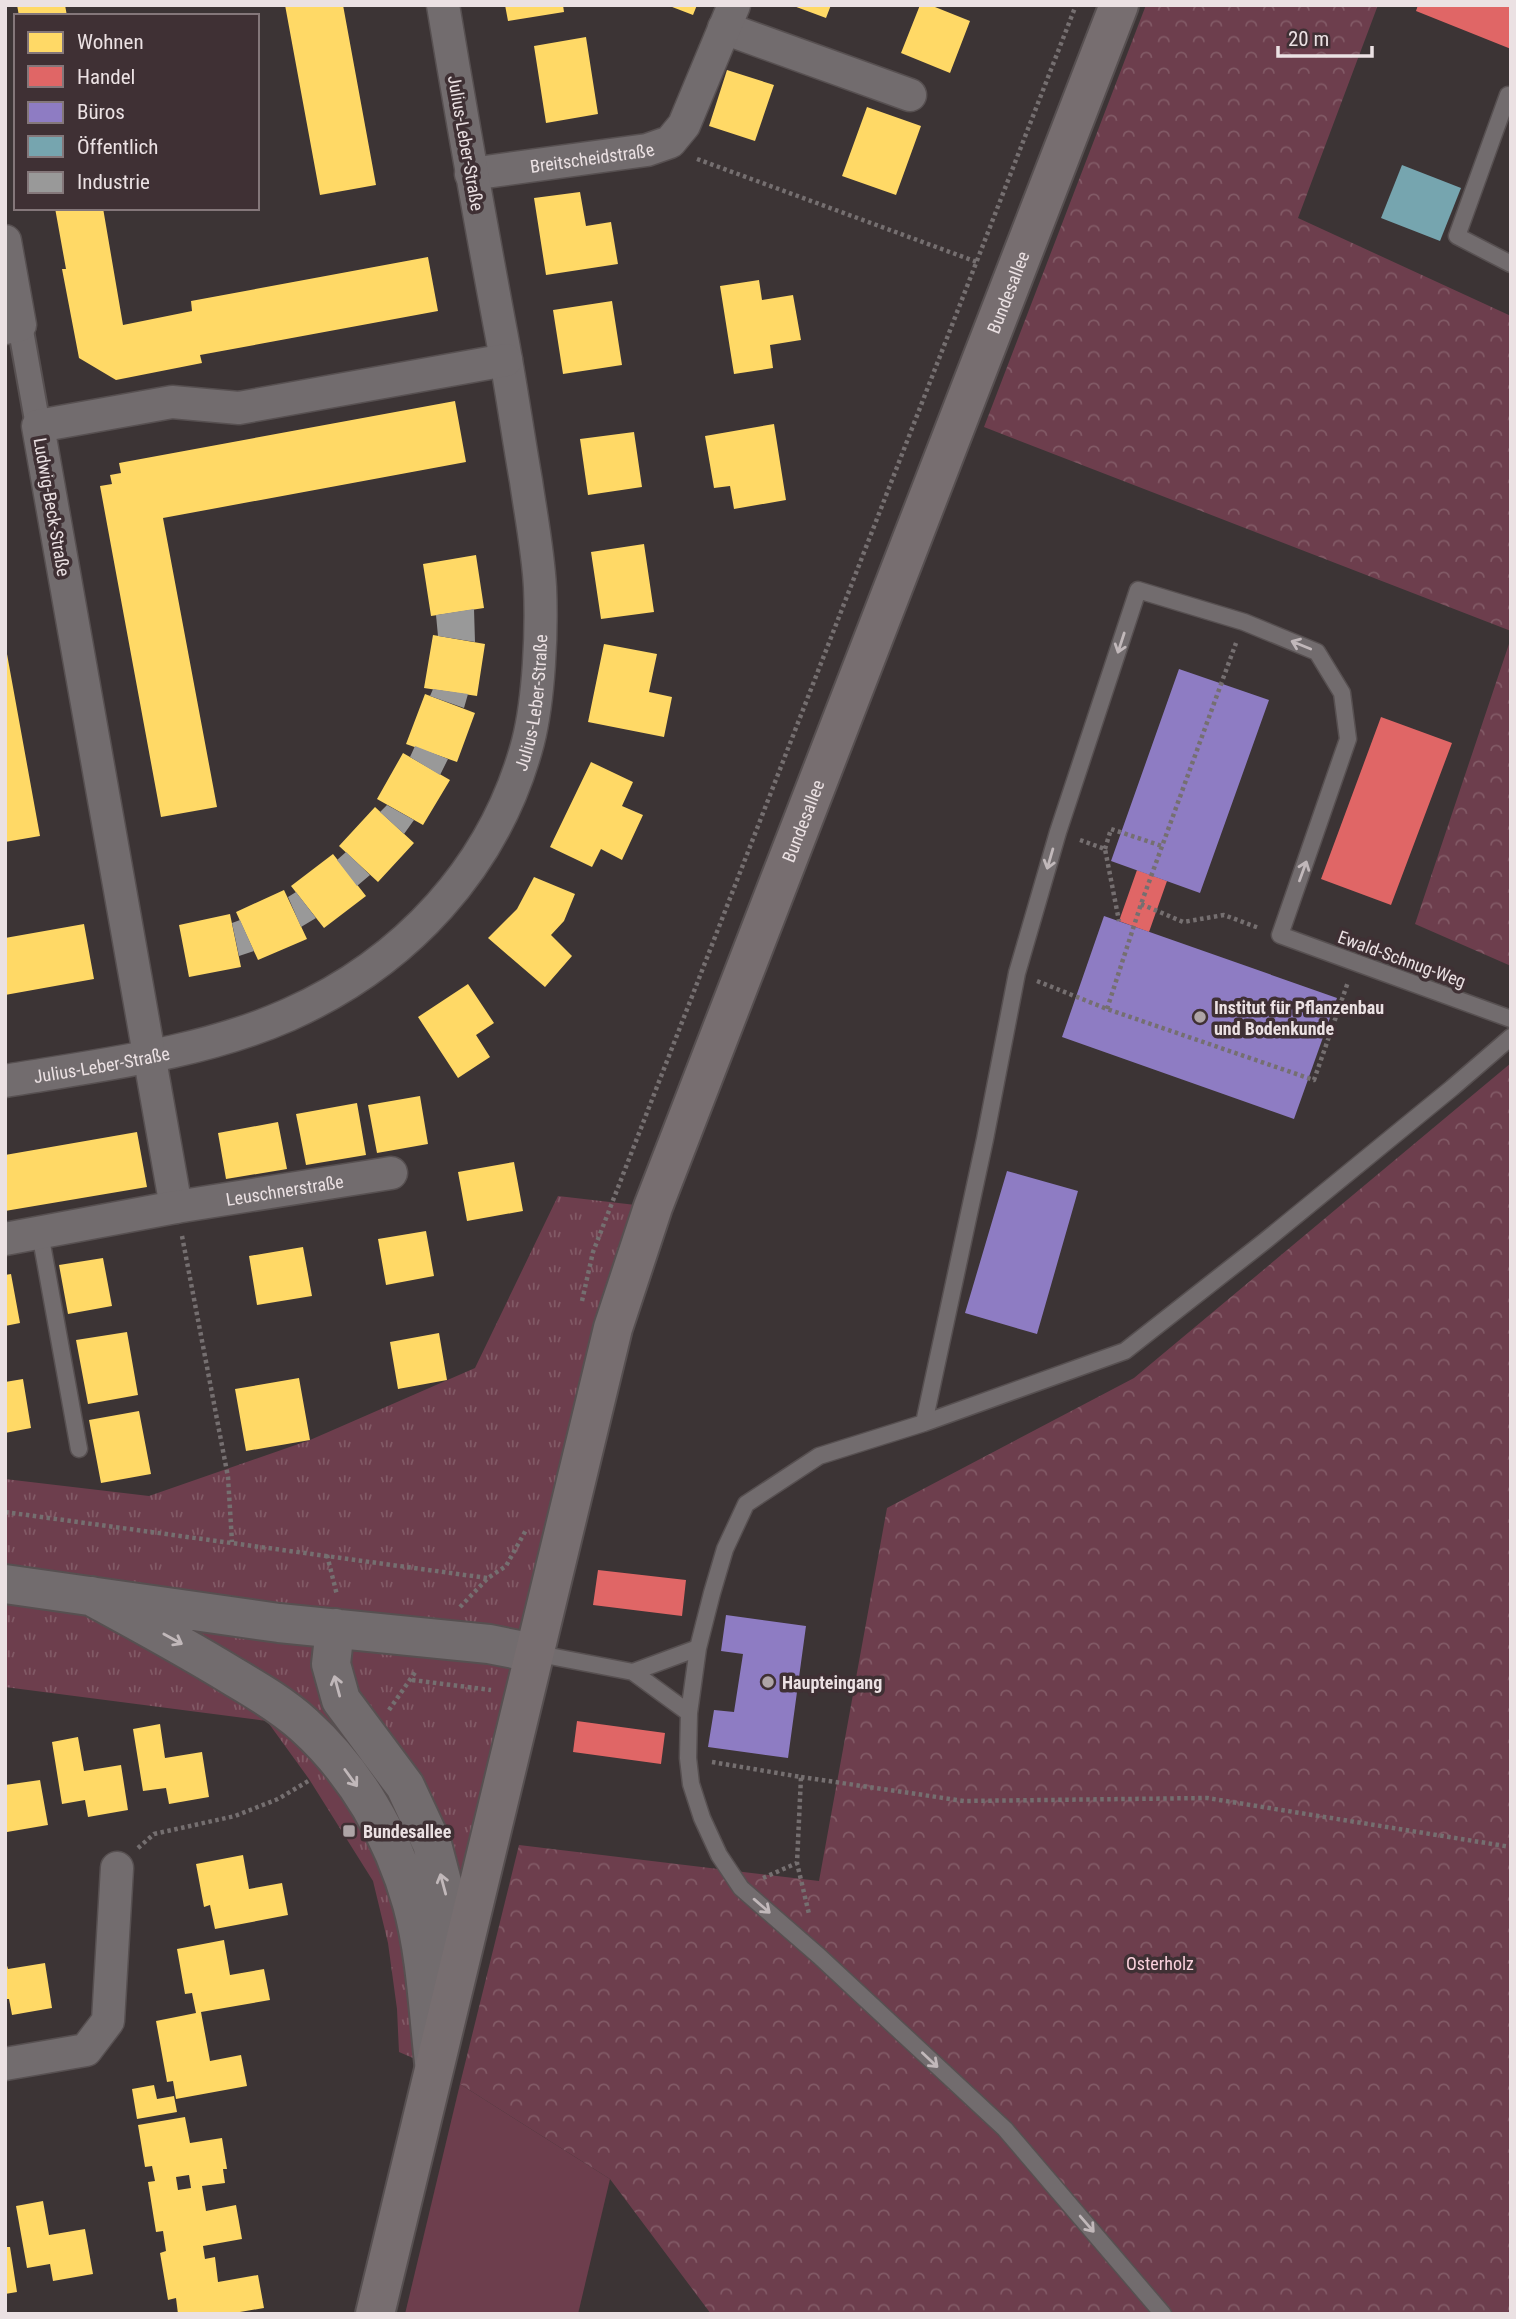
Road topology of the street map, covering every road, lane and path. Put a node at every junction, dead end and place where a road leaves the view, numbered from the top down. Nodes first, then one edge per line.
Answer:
1 (443, 5) edge
2 (1119, 5) edge
3 (729, 17) edge
4 (910, 95) dead end
5 (1508, 95) dead end
6 (670, 142) junction
7 (471, 174) junction
8 (5, 242) edge
9 (1511, 264) edge
10 (1014, 277) junction
11 (13, 327) edge
12 (506, 360) junction
13 (38, 426) junction
14 (1244, 622) junction
15 (1058, 832) junction
16 (1162, 846) junction
17 (1105, 849) junction
18 (1141, 904) junction
19 (1119, 921) dead end
20 (1280, 935) junction
21 (1356, 961) junction
22 (1017, 973) junction
23 (1107, 1009) junction
24 (1511, 1019) edge
25 (1511, 1037) edge
26 (149, 1056) junction
27 (5, 1082) edge
28 (391, 1173) dead end
29 (177, 1207) junction
30 (40, 1233) junction
31 (5, 1239) edge
32 (924, 1423) junction
33 (79, 1449) dead end
34 (5, 1512) edge
35 (232, 1542) junction
36 (506, 1566) dead end
37 (488, 1578) junction
38 (5, 1584) edge
39 (91, 1596) junction
40 (335, 1628) junction
41 (433, 1637) junction
42 (698, 1648) junction
43 (534, 1653) junction
44 (633, 1672) junction
45 (689, 1713) junction
46 (368, 1736) junction
47 (688, 1758) junction
48 (339, 1761) junction
49 (801, 1777) junction
50 (1511, 1847) edge
51 (797, 1863) junction
52 (117, 1868) joint
53 (741, 1888) junction
54 (819, 1956) junction
55 (457, 1976) junction
56 (5, 2064) edge
57 (434, 2067) junction
58 (375, 2314) edge
59 (1163, 2314) edge

1 - 7 street, Julius-Leber-Straße
2 - 10 main road, Bundesallee
3 - 4 street, Breitscheidstraße
3 - 6 street, Breitscheidstraße
5 - 9 lane
6 - 7 street, Breitscheidstraße
6 - 10 path
7 - 12 street, Julius-Leber-Straße
8 - 11 street
10 - 43 main road, Bundesallee
11 - 13 street
12 - 13 street, Ludwig-Beck-Straße
12 - 26 street, Julius-Leber-Straße
13 - 26 street, Ludwig-Beck-Straße
14 -> 15 lane
14 - 16 path
20 -> 14 lane
15 - 17 path
15 -> 22 lane
16 - 17 path
16 - 18 path
17 - 19 path
18 - 20 path
18 - 23 path
20 - 21 lane, Ewald-Schnug-Weg
21 - 23 path
21 - 24 lane, Ewald-Schnug-Weg
22 - 23 path
22 - 32 lane
25 - 32 lane
26 - 27 street, Julius-Leber-Straße
26 - 29 street
28 - 29 street, Leuschnerstraße
29 - 30 street, Leuschnerstraße
29 - 35 path
30 - 31 street, Leuschnerstraße
30 - 33 lane
32 - 42 lane
34 - 35 path
35 - 37 path
36 - 37 path
37 - 41 path
38 - 39 street, Bundesallee
39 - 40 street, Bundesallee
39 -> 48 street, Bundesallee
40 - 41 street, Bundesallee
46 -> 40 street, Bundesallee
41 - 43 street, Bundesallee
41 - 46 path
42 - 44 lane
42 - 45 lane
43 - 44 lane
43 - 55 main road, Bundesallee
44 - 45 lane
45 - 47 lane
55 -> 46 street, Bundesallee
47 - 49 path
47 - 53 lane
48 - 52 path
48 -> 57 street, Bundesallee
49 - 50 path
49 - 51 path
51 - 53 path
51 - 54 path
52 - 56 street
53 -> 54 lane
54 -> 59 lane
55 - 57 main road, Bundesallee
57 - 58 main road, Bundesallee

